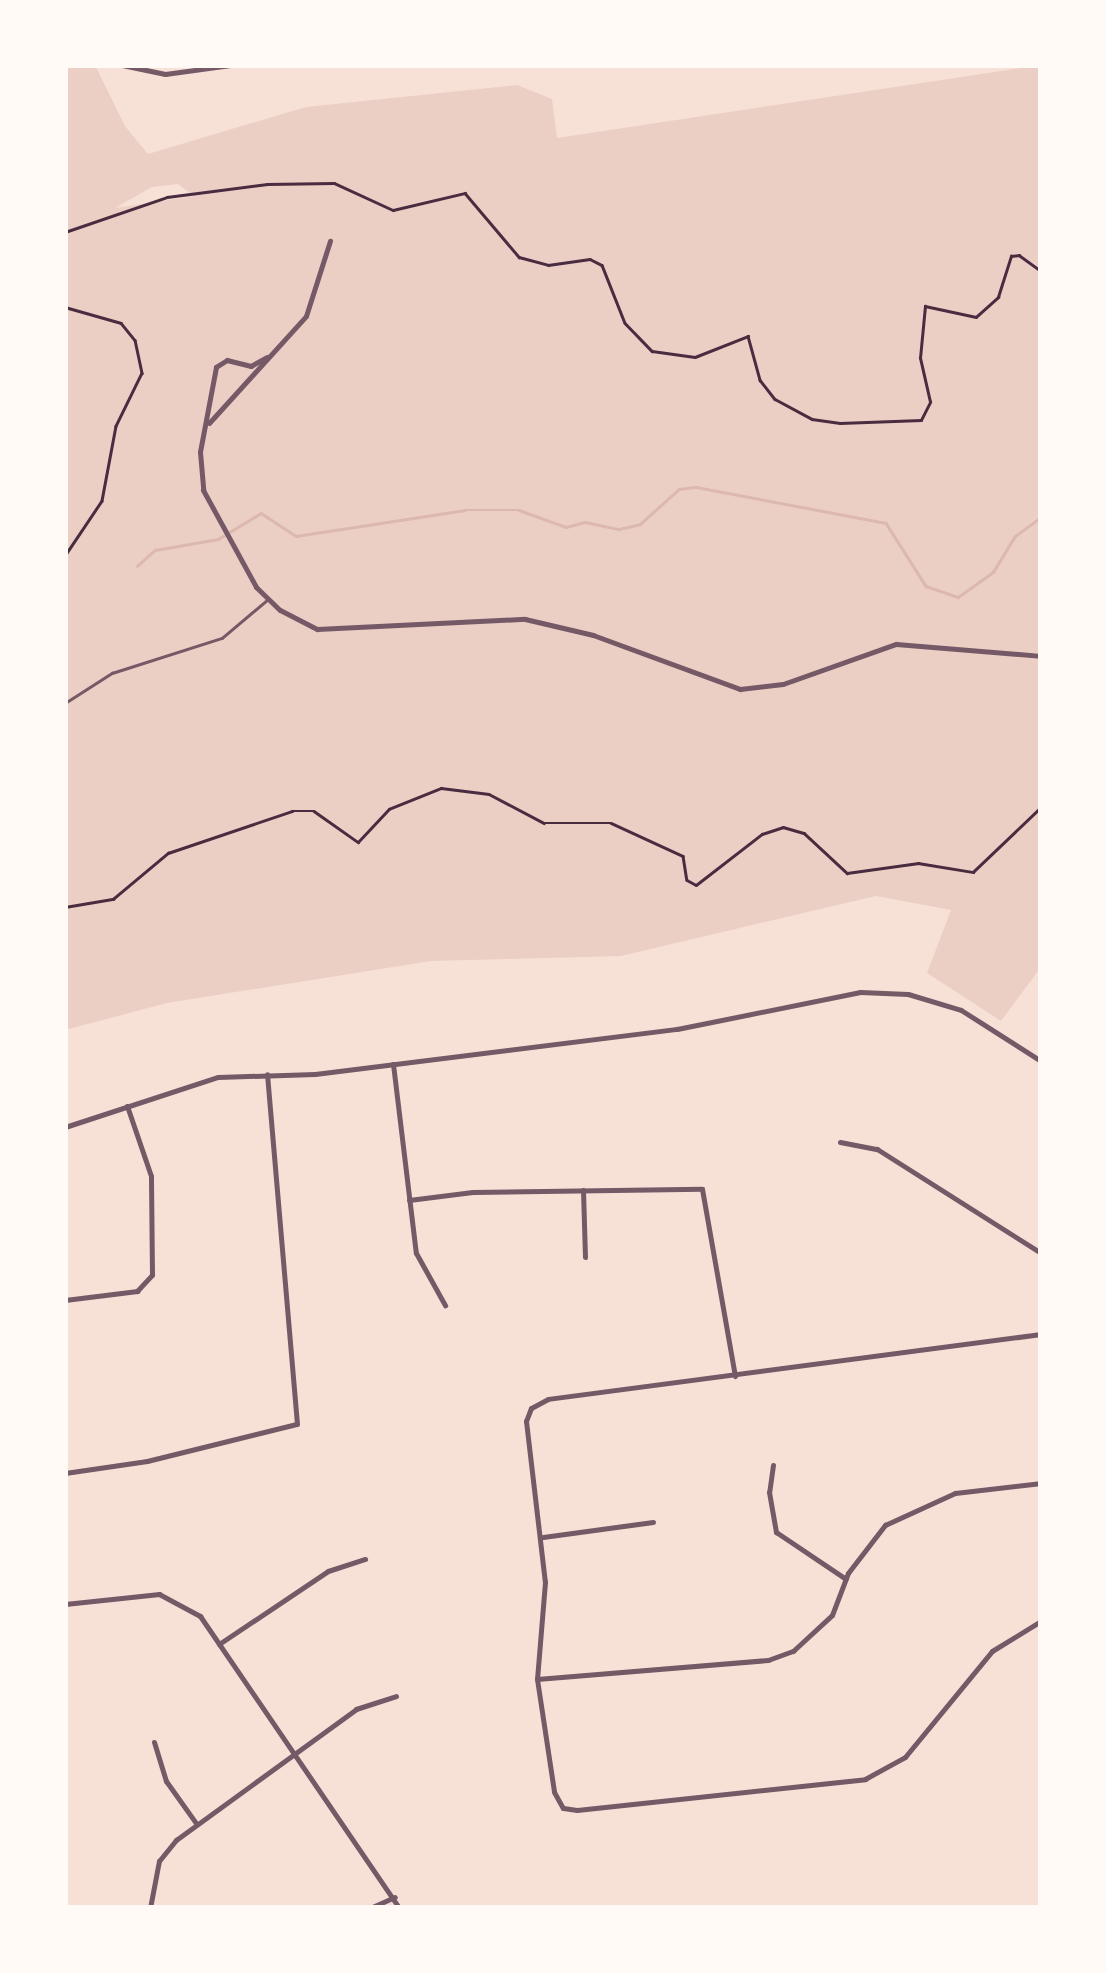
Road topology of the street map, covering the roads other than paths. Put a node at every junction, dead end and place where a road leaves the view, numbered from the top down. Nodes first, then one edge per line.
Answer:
1 (122, 65) edge
2 (232, 65) edge
3 (330, 241) dead end
4 (268, 357) junction
5 (207, 426) junction
6 (268, 599) junction
7 (1041, 656) edge
8 (65, 703) edge
9 (1041, 1062) edge
10 (393, 1064) junction
11 (267, 1074) junction
12 (128, 1106) junction
13 (65, 1127) edge
14 (840, 1142) dead end
15 (582, 1190) junction
16 (409, 1200) junction
17 (1041, 1253) edge
18 (585, 1257) dead end
19 (65, 1300) edge
20 (445, 1304) dead end
21 (1041, 1334) edge
22 (735, 1376) junction
23 (773, 1465) dead end
24 (65, 1473) edge
25 (1041, 1483) edge
26 (652, 1522) dead end
27 (543, 1537) junction
28 (366, 1559) dead end
29 (846, 1579) junction
30 (65, 1604) edge
31 (1041, 1622) edge
32 (218, 1644) junction
33 (537, 1679) junction
34 (396, 1696) dead end
35 (154, 1742) dead end
36 (297, 1752) junction
37 (196, 1824) junction
38 (395, 1898) junction
39 (150, 1908) edge
40 (370, 1908) edge
41 (399, 1908) edge

1 - 2 street
3 - 4 street
4 - 5 street
4 - 5 street
5 - 6 street
6 - 7 street
6 - 8 lane
9 - 10 street
10 - 11 street
10 - 16 street
11 - 12 street
11 - 24 street
12 - 13 street
12 - 19 street
14 - 17 street
15 - 16 street
15 - 18 street
15 - 22 street
16 - 20 street
21 - 22 street
22 - 27 street
23 - 29 street
25 - 29 street
26 - 27 street
27 - 33 street
28 - 32 street
29 - 33 street
30 - 32 street
31 - 33 street
32 - 36 street
34 - 36 street
35 - 37 street
36 - 37 street
36 - 38 street
37 - 39 street
38 - 40 street
38 - 41 street

